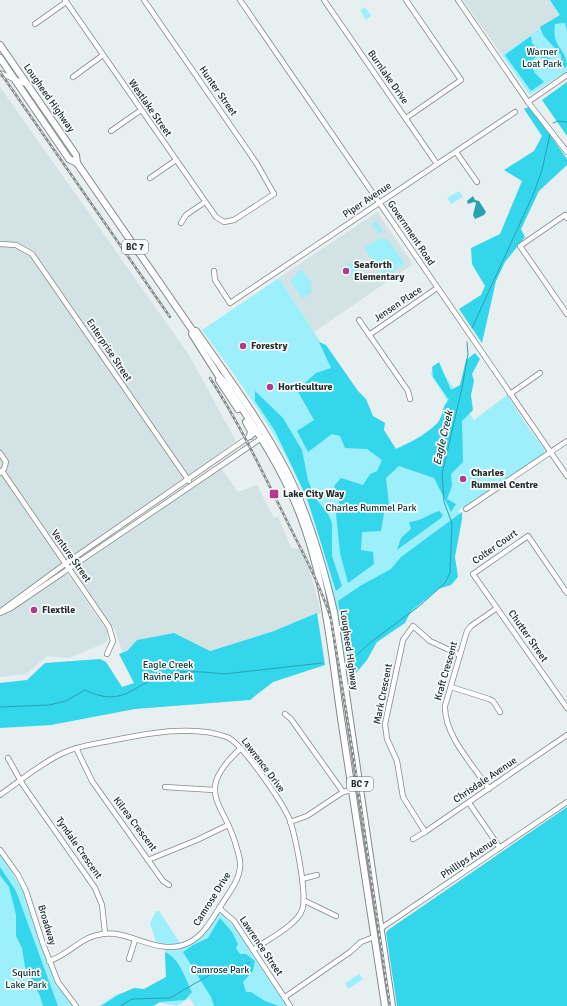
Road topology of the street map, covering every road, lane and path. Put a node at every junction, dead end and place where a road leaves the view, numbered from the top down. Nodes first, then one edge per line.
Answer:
1 (144, 0) edge
2 (240, 0) edge
3 (324, 0) edge
4 (406, 0) edge
5 (458, 0) edge
6 (66, 1) edge
7 (35, 24) dead end
8 (0, 45) edge
9 (103, 56) junction
10 (0, 58) edge
11 (0, 73) edge
12 (567, 75) edge
13 (73, 77) dead end
14 (14, 78) junction
15 (28, 86) junction
16 (528, 102) junction
17 (141, 110) junction
18 (515, 112) dead end
19 (406, 118) junction
20 (110, 131) dead end
21 (456, 152) junction
22 (567, 152) edge
23 (176, 160) junction
24 (77, 163) junction
25 (437, 164) junction
26 (150, 178) dead end
27 (477, 182) dead end
28 (204, 202) junction
29 (379, 203) junction
30 (567, 218) edge
31 (224, 222) joint
32 (181, 223) dead end
33 (0, 244) edge
34 (214, 271) dead end
35 (437, 288) junction
36 (567, 314) edge
37 (359, 320) dead end
38 (192, 330) junction
39 (369, 334) junction
40 (540, 373) dead end
41 (218, 375) junction
42 (510, 394) junction
43 (410, 400) dead end
44 (262, 428) junction
45 (257, 432) junction
46 (250, 436) junction
47 (264, 436) junction
48 (567, 441) edge
49 (550, 452) junction
50 (0, 453) edge
51 (1, 472) edge
52 (567, 476) edge
53 (188, 479) junction
54 (192, 484) junction
55 (466, 509) dead end
56 (65, 564) junction
57 (69, 569) junction
58 (473, 574) joint
59 (567, 592) edge
60 (497, 608) junction
61 (0, 612) edge
62 (107, 654) dead end
63 (460, 655) junction
64 (451, 687) junction
65 (567, 708) edge
66 (500, 712) dead end
67 (285, 714) dead end
68 (567, 735) edge
69 (76, 748) junction
70 (241, 748) junction
71 (8, 758) dead end
72 (20, 781) junction
73 (165, 787) dead end
74 (489, 788) junction
75 (214, 790) junction
76 (352, 790) junction
77 (343, 792) junction
78 (0, 795) edge
79 (567, 802) edge
80 (469, 803) junction
81 (290, 822) junction
82 (228, 825) junction
83 (425, 832) junction
84 (413, 839) dead end
85 (500, 848) junction
86 (0, 850) edge
87 (148, 860) junction
88 (317, 875) dead end
89 (302, 879) junction
90 (169, 885) dead end
91 (305, 901) junction
92 (219, 908) junction
93 (336, 916) dead end
94 (380, 929) junction
95 (105, 933) junction
96 (374, 937) junction
97 (135, 940) junction
98 (253, 950) junction
99 (129, 959) dead end
100 (50, 961) junction
101 (285, 997) junction
102 (76, 1006) edge
103 (290, 1006) edge
104 (385, 1006) edge
105 (392, 1006) edge

1 - 31 street, Hunter Street
2 - 29 street, Government Road
3 - 19 street, Burnlake Drive
4 - 19 street
5 - 16 street
6 - 7 street
6 - 9 street, Westlake Street
8 - 15 main road, Lougheed Highway / BC 7
9 - 13 street
9 - 17 street, Westlake Street
10 - 14 main road, Lougheed Highway / BC 7
11 - 14 street
12 - 16 street
14 - 15 street
14 - 24 main road, Lougheed Highway / BC 7
15 - 24 main road, Lougheed Highway / BC 7
16 - 22 street
17 - 20 street
17 - 23 street, Westlake Street
18 - 21 street, Piper Avenue
19 - 25 street, Burnlake Drive
21 - 25 street, Piper Avenue
21 - 27 street
23 - 26 street
23 - 28 street, Westlake Street
24 - 38 main road, Lougheed Highway / BC 7
25 - 29 street, Piper Avenue
28 - 31 street, Westlake Street
28 - 32 street
29 - 34 street, Piper Avenue
29 - 35 street, Government Road
30 - 36 street
33 - 53 street, Enterprise Street
35 - 39 street, Jensen Place
35 - 42 street, Government Road
37 - 39 street, Jensen Place
38 - 41 main road, Lougheed Highway / BC 7
38 - 44 main road, Lougheed Highway / BC 7
39 - 43 street, Jensen Place
40 - 42 street
41 - 45 main road, Lougheed Highway / BC 7
41 - 46 main road
42 - 49 street, Government Road
44 - 45 street
44 - 47 main road, Lougheed Highway / BC 7
45 - 46 street
45 - 47 main road, Lougheed Highway / BC 7
46 - 53 street
47 - 54 street
47 - 76 main road, Lougheed Highway / BC 7
47 - 94 main road, Lougheed Highway / BC 7
48 - 49 street
49 - 52 street, Government Road
49 - 55 street
50 - 51 street, Venture Street
51 - 56 street, Venture Street
53 - 54 street, Enterprise Street
53 - 56 street
54 - 57 street
56 - 57 street, Venture Street
56 - 61 street
57 - 61 street
57 - 62 street, Venture Street
58 - 59 street, Colter Court
58 - 60 street, Chutter Street
60 - 63 street, Kraft Crescent
60 - 65 street, Chutter Street
63 - 64 street, Kraft Crescent
63 - 83 street, Mark Crescent
64 - 66 street
64 - 74 street, Kraft Crescent
67 - 77 street
68 - 74 street, Chrisdale Avenue
69 - 70 street, Lawrence Drive
69 - 72 street, Lawrence Drive
69 - 87 street, Kilrea Crescent
70 - 75 street
70 - 81 street, Lawrence Drive
71 - 72 street, Tyndale Crescent
72 - 78 street, Lawrence Drive
72 - 95 street, Tyndale Crescent
73 - 75 street
74 - 80 street, Chrisdale Avenue
75 - 82 street, Camrose Drive
76 - 77 street
76 - 96 main road, Lougheed Highway / BC 7
77 - 81 street
79 - 85 street, Phillips Avenue
80 - 83 street, Chrisdale Avenue
80 - 85 street
81 - 89 street, Lawrence Drive
82 - 87 street, Kilrea Crescent
82 - 92 street, Camrose Drive
83 - 84 street, Chrisdale Avenue
85 - 94 street, Phillips Avenue
86 - 100 street, Broadway
87 - 90 street
88 - 89 street
89 - 91 street, Lawrence Drive
91 - 93 street
91 - 98 street
92 - 97 street, Camrose Drive
92 - 98 street, Lawrence Street
94 - 105 main road, Lougheed Highway / BC 7
95 - 97 street, Camrose Drive
95 - 100 street, Camrose Drive
96 - 101 street
96 - 104 main road, Lougheed Highway / BC 7
97 - 99 street
98 - 101 street, Lawrence Street
100 - 102 street, Broadway
101 - 103 street

